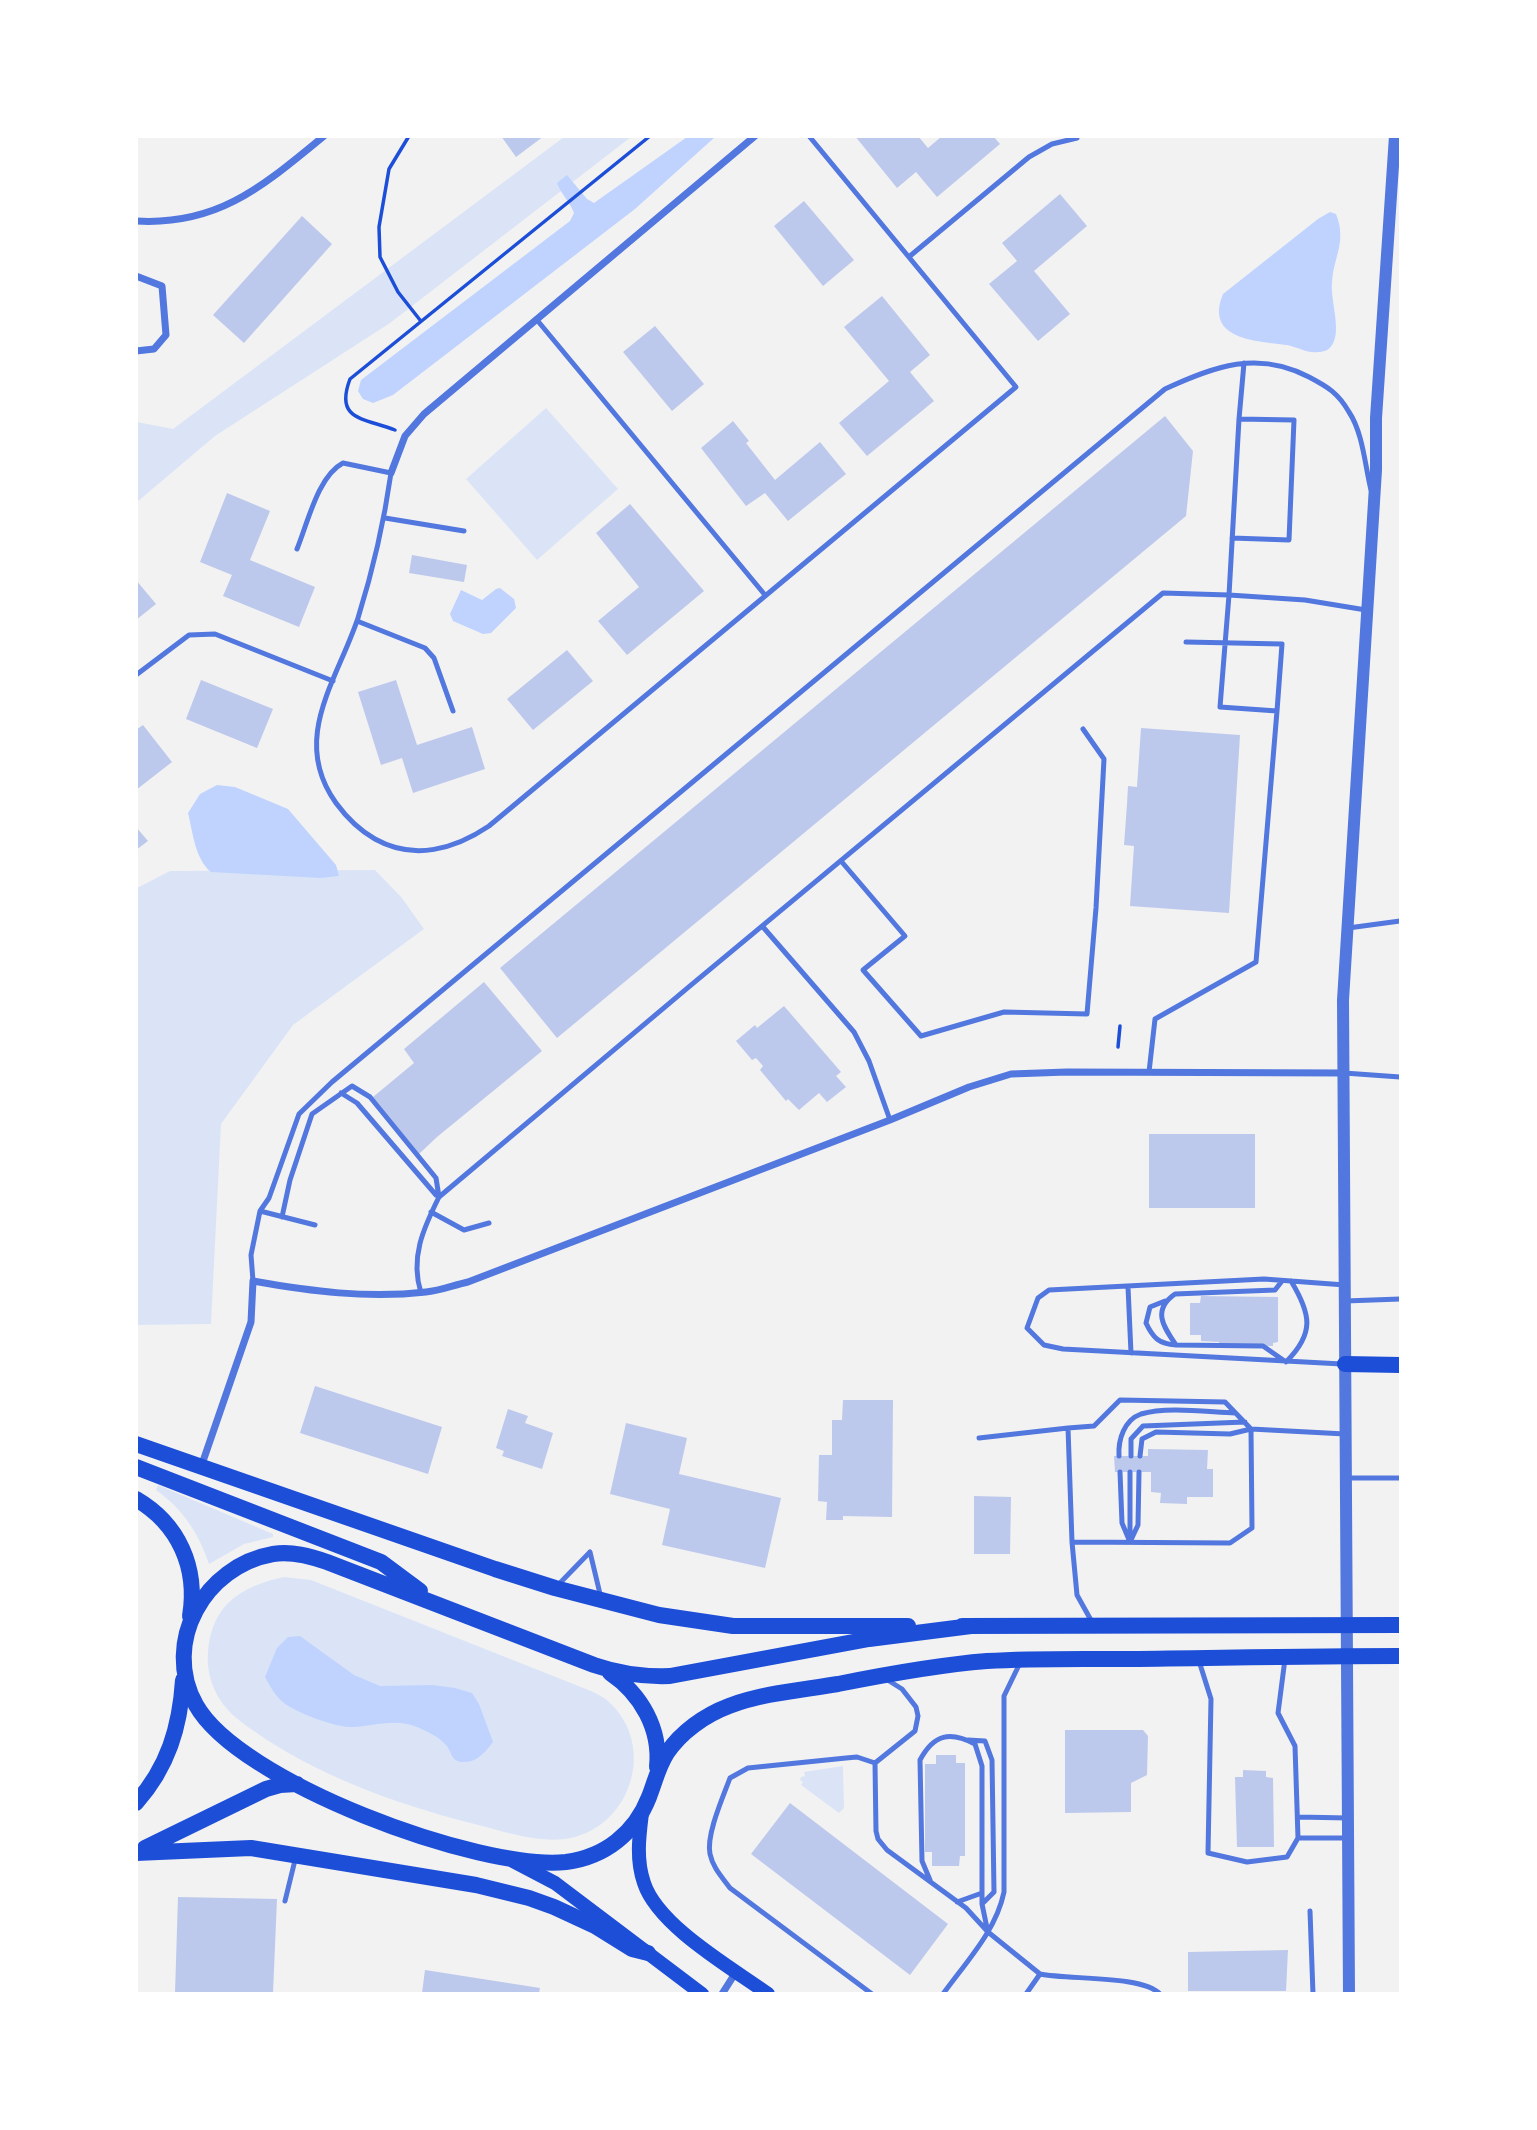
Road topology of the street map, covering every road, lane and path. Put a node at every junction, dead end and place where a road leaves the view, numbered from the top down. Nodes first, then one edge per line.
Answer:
1 (324, 136) edge
2 (408, 136) edge
3 (649, 136) edge
4 (755, 136) edge
5 (809, 136) edge
6 (1395, 136) edge
7 (1077, 138) edge
8 (136, 221) edge
9 (909, 256) junction
10 (136, 276) edge
11 (420, 320) junction
12 (537, 320) junction
13 (136, 351) edge
14 (1244, 363) junction
15 (1239, 419) junction
16 (405, 436) junction
17 (391, 473) junction
18 (1374, 503) junction
19 (385, 518) junction
20 (464, 531) dead end
21 (1232, 537) junction
22 (297, 549) dead end
23 (765, 595) junction
24 (1229, 595) junction
25 (1366, 610) junction
26 (356, 621) junction
27 (1186, 642) dead end
28 (1226, 643) junction
29 (136, 675) edge
30 (333, 681) junction
31 (453, 711) dead end
32 (1277, 711) junction
33 (1083, 729) dead end
34 (841, 861) junction
35 (1401, 921) edge
36 (763, 927) junction
37 (1347, 928) junction
38 (1120, 1026) dead end
39 (1118, 1046) dead end
40 (1149, 1072) junction
41 (1343, 1073) junction
42 (1401, 1077) edge
43 (341, 1093) junction
44 (890, 1120) junction
45 (439, 1197) junction
46 (260, 1211) junction
47 (431, 1212) junction
48 (282, 1217) junction
49 (489, 1223) dead end
50 (314, 1225) dead end
51 (253, 1281) junction
52 (1282, 1281) junction
53 (1291, 1281) junction
54 (1345, 1285) junction
55 (1128, 1287) junction
56 (421, 1293) junction
57 (1401, 1299) edge
58 (1165, 1301) junction
59 (1345, 1301) junction
60 (1176, 1345) junction
61 (1131, 1353) junction
62 (1286, 1362) junction
63 (1345, 1364) junction
64 (1401, 1365) edge
65 (1236, 1413) junction
66 (1245, 1422) junction
67 (1068, 1428) junction
68 (1251, 1429) junction
69 (1345, 1434) junction
70 (979, 1438) dead end
71 (136, 1444) edge
72 (1119, 1456) dead end
73 (1131, 1456) dead end
74 (1140, 1456) dead end
75 (136, 1467) edge
76 (201, 1467) junction
77 (1120, 1472) dead end
78 (1130, 1472) dead end
79 (1139, 1472) dead end
80 (1346, 1478) junction
81 (1401, 1478) edge
82 (136, 1499) edge
83 (1072, 1542) junction
84 (1130, 1542) junction
85 (555, 1588) junction
86 (601, 1601) junction
87 (439, 1604) junction
88 (1399, 1623) edge
89 (1347, 1625) junction
90 (971, 1626) junction
91 (1094, 1626) junction
92 (187, 1631) junction
93 (1347, 1656) junction
94 (1401, 1656) edge
95 (1198, 1658) junction
96 (1285, 1658) junction
97 (1021, 1660) junction
98 (594, 1665) junction
99 (184, 1674) junction
100 (881, 1675) junction
101 (966, 1740) junction
102 (875, 1763) junction
103 (653, 1783) junction
104 (297, 1784) junction
105 (136, 1803) edge
106 (642, 1813) junction
107 (1298, 1817) junction
108 (1348, 1818) junction
109 (1298, 1838) junction
110 (1348, 1838) junction
111 (136, 1852) edge
112 (296, 1854) junction
113 (505, 1858) junction
114 (930, 1881) junction
115 (982, 1892) junction
116 (285, 1901) dead end
117 (957, 1902) junction
118 (982, 1904) junction
119 (1310, 1911) dead end
120 (988, 1931) junction
121 (648, 1953) junction
122 (737, 1971) junction
123 (1040, 1974) junction
124 (695, 1991) edge
125 (722, 1993) edge
126 (768, 1993) edge
127 (872, 1993) edge
128 (943, 1993) edge
129 (1026, 1993) edge
130 (1160, 1993) edge
131 (1313, 1993) edge
132 (1349, 1993) edge

1 - 8 street
2 - 11 path
3 - 11 path
4 - 12 street
5 - 9 lane
6 - 18 street
7 - 9 lane
9 - 23 lane
10 - 13 street
11 - 16 path
12 - 16 street
12 - 23 lane
14 - 15 lane
14 - 18 lane
14 - 46 lane
15 - 21 lane
15 - 21 lane
16 - 17 street
17 - 19 lane
17 - 22 lane
18 - 25 street
19 - 20 lane
19 - 26 lane
21 - 24 lane
23 - 30 lane
24 - 25 lane
24 - 28 lane
24 - 34 lane
25 - 37 street
26 - 30 lane
26 - 31 lane
27 - 28 lane
28 - 32 lane
28 - 32 lane
29 - 30 lane
32 - 40 lane
33 - 34 lane
34 - 36 lane
35 - 37 lane
36 - 44 lane
36 - 45 lane
37 - 41 street
38 - 39 path
40 - 41 street
40 - 44 street
41 - 42 lane
41 - 54 street
43 - 45 lane
43 - 45 lane
43 - 48 lane
44 - 56 street
45 - 47 lane
46 - 48 lane
46 - 51 lane
47 - 49 lane
47 - 56 lane
48 - 50 lane
51 - 56 street
51 - 76 street
52 - 53 lane
52 - 55 lane
52 - 58 lane
53 - 54 lane
53 - 62 lane
54 - 59 street
55 - 61 lane
55 - 61 lane
57 - 59 lane
58 - 60 lane
58 - 60 lane
59 - 63 street
60 - 62 lane
61 - 62 lane
62 - 63 lane
63 - 64 highway
63 - 69 street
65 - 66 lane
65 - 67 lane
65 - 72 lane
66 - 68 lane
66 - 73 lane
67 - 70 lane
67 - 83 lane
68 - 69 lane
68 - 74 lane
68 - 84 lane
69 - 80 street
71 - 76 highway
75 - 87 highway
76 - 85 highway
77 - 84 lane
78 - 84 lane
79 - 84 lane
80 - 81 lane
80 - 89 street
82 - 92 highway
83 - 84 lane
83 - 91 lane
85 - 86 highway
85 - 86 lane
86 - 90 highway
87 - 92 highway
87 - 98 highway
88 - 89 highway
89 - 91 highway
89 - 93 street
90 - 91 highway
90 - 98 highway
92 - 99 highway
93 - 94 highway
93 - 96 highway
93 - 108 street
95 - 96 highway
95 - 97 highway
95 - 109 lane
96 - 107 lane
97 - 100 highway
97 - 120 lane
98 - 103 highway
99 - 104 highway
99 - 105 highway
100 - 102 lane
100 - 103 highway
101 - 114 lane
101 - 115 lane
101 - 118 lane
102 - 114 lane
102 - 127 lane
103 - 106 highway
104 - 111 highway
104 - 113 highway
106 - 113 highway
106 - 122 main road
107 - 108 lane
107 - 109 lane
108 - 110 street
109 - 110 lane
110 - 132 street
111 - 112 highway
112 - 116 lane
112 - 121 highway
113 - 121 main road
114 - 117 lane
115 - 117 lane
115 - 118 lane
117 - 120 lane
118 - 120 lane
119 - 131 lane
120 - 123 lane
120 - 128 lane
121 - 124 main road
122 - 125 street
122 - 126 main road
123 - 129 lane
123 - 130 lane

